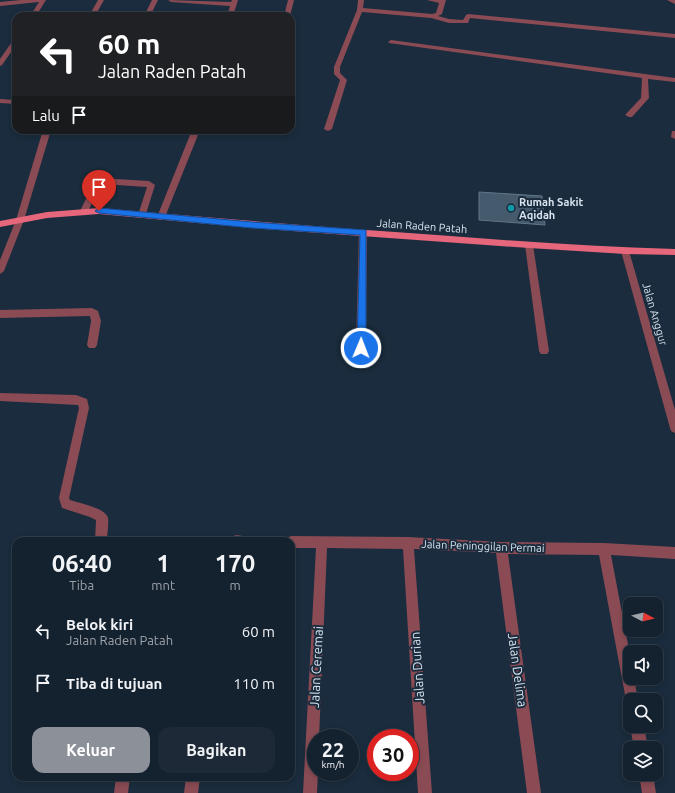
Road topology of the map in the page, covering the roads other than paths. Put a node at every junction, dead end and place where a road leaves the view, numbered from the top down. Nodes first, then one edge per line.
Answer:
1 (39, 0) edge
2 (44, 0) edge
3 (101, 0) edge
4 (155, 0) edge
5 (172, 0) edge
6 (184, 0) edge
7 (291, 0) edge
8 (360, 0) edge
9 (430, 0) edge
10 (670, 0) edge
11 (19, 1) edge
12 (443, 1) edge
13 (234, 2) edge
14 (675, 2) edge
15 (0, 4) edge
16 (360, 10) junction
17 (35, 12) edge
18 (94, 12) edge
19 (149, 12) edge
20 (231, 12) edge
21 (289, 12) edge
22 (432, 16) junction
23 (675, 36) edge
24 (391, 42) dead end
25 (12, 46) edge
26 (0, 64) edge
27 (644, 76) junction
28 (675, 80) edge
29 (0, 101) edge
30 (12, 102) edge
31 (629, 115) dead end
32 (328, 129) dead end
33 (675, 133) edge
34 (46, 134) edge
35 (194, 134) edge
36 (675, 138) edge
37 (84, 211) junction
38 (142, 215) junction
39 (161, 217) junction
40 (20, 220) junction
41 (0, 224) edge
42 (364, 232) junction
43 (529, 245) junction
44 (625, 251) junction
45 (675, 252) edge
46 (0, 271) edge
47 (0, 314) edge
48 (92, 345) dead end
49 (361, 348) dead end
50 (544, 352) dead end
51 (0, 397) edge
52 (675, 428) edge
53 (101, 537) edge
54 (295, 542) edge
55 (322, 542) junction
56 (408, 543) junction
57 (501, 548) junction
58 (604, 549) junction
59 (675, 553) edge
60 (631, 693) edge
61 (122, 781) edge
62 (192, 781) edge
63 (647, 781) edge
64 (121, 793) edge
65 (191, 793) edge
66 (310, 793) edge
67 (425, 793) edge
68 (534, 793) edge
69 (649, 793) edge

1 - 11 street
2 - 17 street
3 - 18 street
4 - 19 street
5 - 6 street
6 - 13 street
7 - 21 street
8 - 16 street
9 - 12 street
10 - 14 street
11 - 15 street
12 - 22 street
13 - 20 street
16 - 22 street
16 - 32 street
22 - 23 street
24 - 27 street
25 - 26 street
27 - 28 street
27 - 31 street
29 - 30 street
33 - 36 street
34 - 40 street
35 - 39 street
37 - 38 main road, Jalan Raden Patah
37 - 38 street
37 - 40 main road, Jalan Raden Patah
38 - 39 main road, Jalan Raden Patah
39 - 42 main road, Jalan Raden Patah
40 - 41 main road, Jalan Raden Patah
40 - 46 street
42 - 43 main road, Jalan Raden Patah
42 - 49 street
43 - 44 main road, Jalan Raden Patah
43 - 50 street
44 - 45 main road, Jalan Raden Patah
44 - 52 street, Jalan Anggur
47 - 48 street
51 - 53 street
54 - 55 street, Jalan Peninggilan Permai
55 - 56 street, Jalan Peninggilan Permai
55 - 66 street, Jalan Ceremai
56 - 57 street, Jalan Peninggilan Permai
56 - 67 street, Jalan Durian
57 - 58 street, Jalan Peninggilan Permai
57 - 68 street, Jalan Delima
58 - 59 street, Jalan Peninggilan Permai
58 - 60 street
61 - 64 street
62 - 65 street
63 - 69 street

